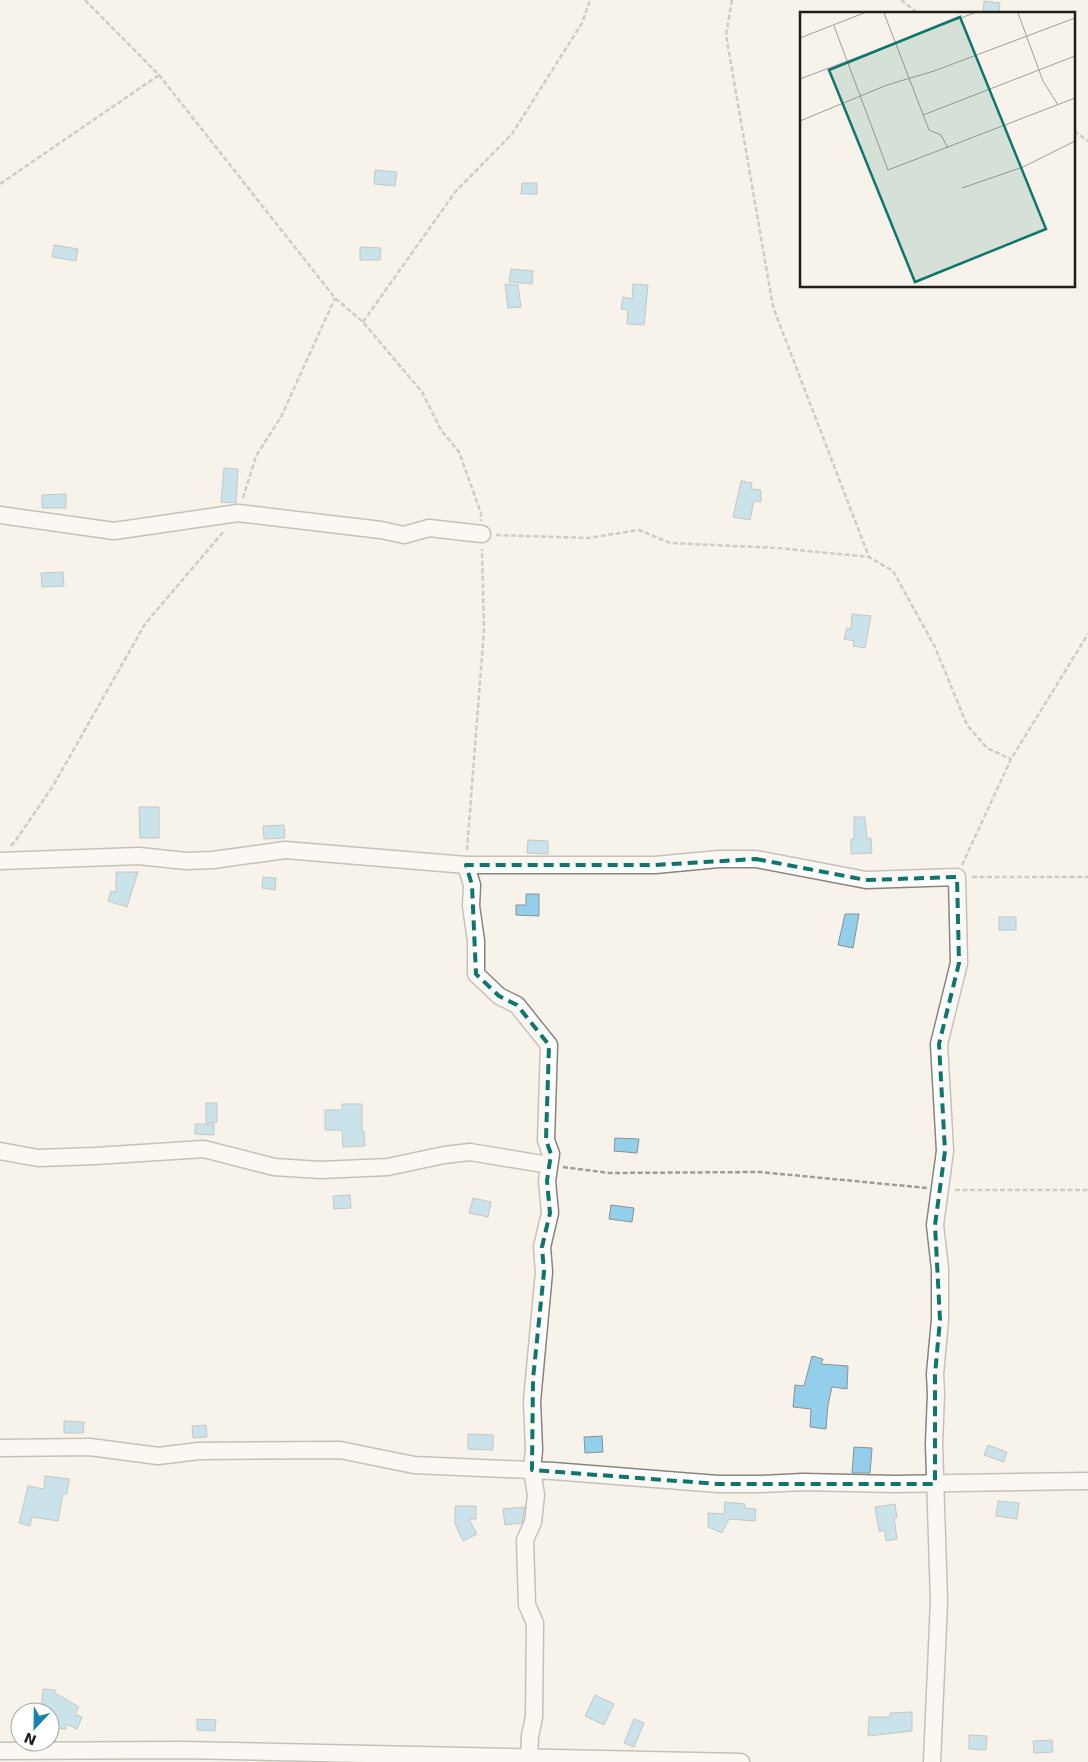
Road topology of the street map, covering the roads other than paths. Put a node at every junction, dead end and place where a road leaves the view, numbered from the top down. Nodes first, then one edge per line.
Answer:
1 (0, 515) edge
2 (482, 534) road end
3 (3, 856) edge
4 (466, 865) junction
5 (0, 1151) edge
6 (549, 1165) junction
7 (0, 1448) edge
8 (532, 1470) junction
9 (1088, 1481) edge
10 (935, 1484) junction
11 (0, 1751) edge
12 (529, 1759) edge
13 (741, 1762) edge
14 (932, 1762) edge

1 - 2 street
3 - 4 street
4 - 6 street
4 - 10 street
5 - 6 street
6 - 8 street
7 - 8 street
8 - 10 street
8 - 12 street
9 - 10 street
10 - 14 street
11 - 12 street
12 - 13 street

